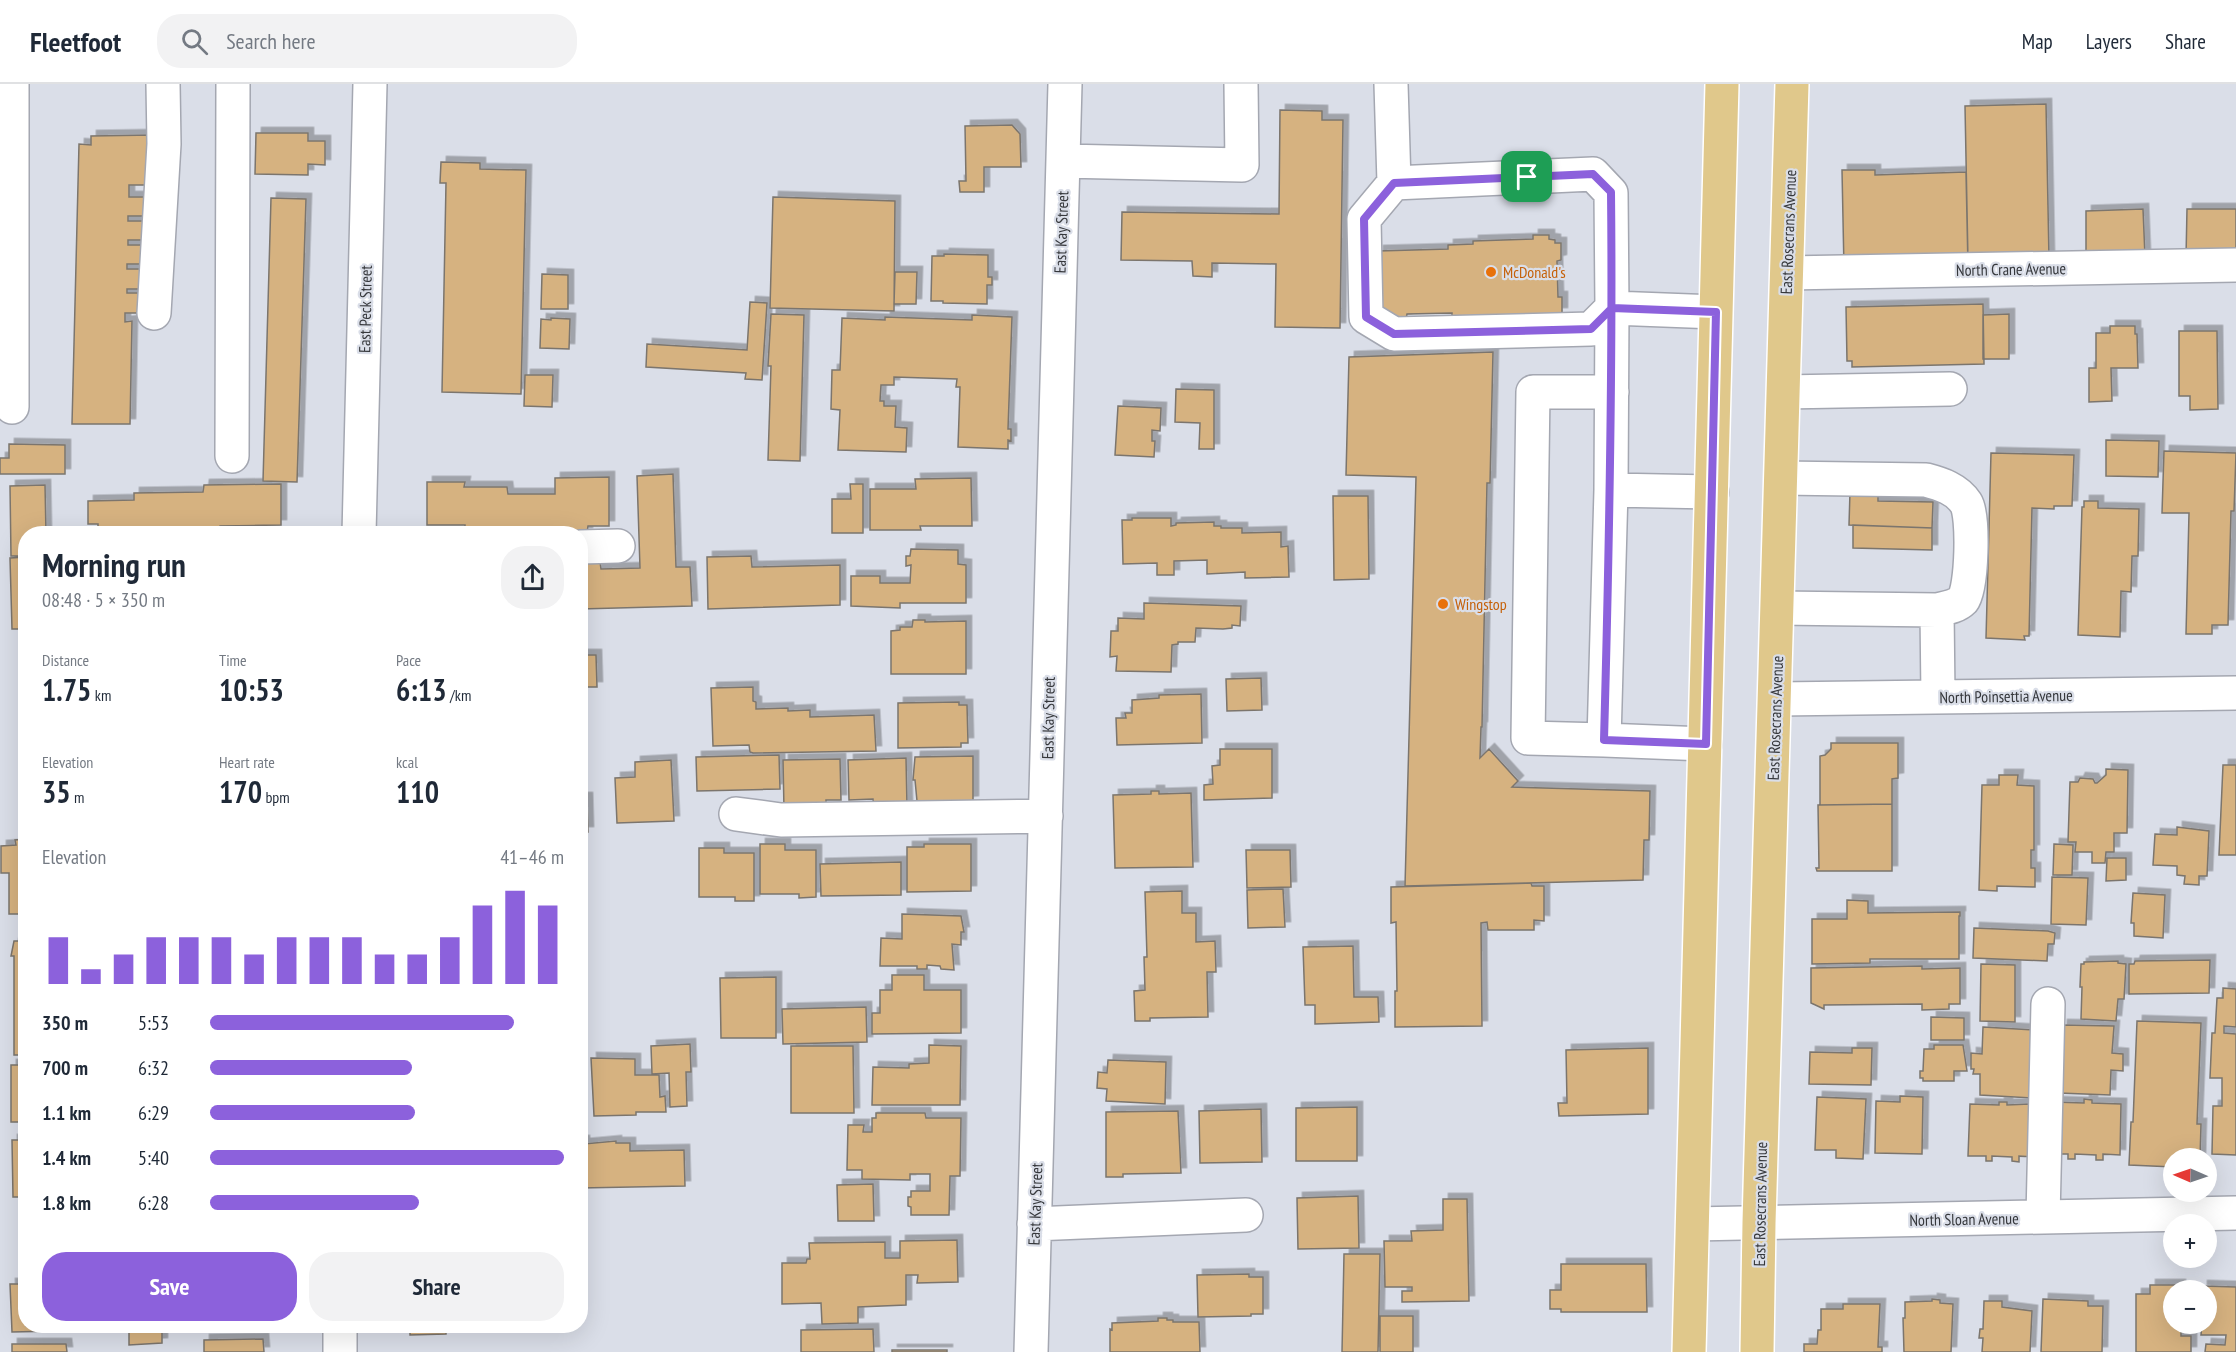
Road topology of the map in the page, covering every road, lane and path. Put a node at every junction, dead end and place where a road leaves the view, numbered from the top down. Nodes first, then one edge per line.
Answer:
1 (12, 84) edge
2 (163, 84) edge
3 (233, 84) edge
4 (370, 84) edge
5 (1065, 84) edge
6 (1241, 84) edge
7 (1391, 84) edge
8 (1722, 84) edge
9 (1792, 84) edge
10 (1063, 161) junction
11 (1394, 183) junction
12 (2236, 265) edge
13 (1786, 273) junction
14 (1612, 308) junction
15 (154, 312) dead end
16 (1716, 312) junction
17 (1950, 389) dead end
18 (1612, 392) junction
19 (1784, 392) junction
20 (12, 407) dead end
21 (232, 456) dead end
22 (1781, 478) junction
23 (1611, 490) junction
24 (1712, 492) junction
25 (359, 526) edge
26 (618, 546) dead end
27 (588, 547) edge
28 (1778, 608) junction
29 (1937, 610) junction
30 (2236, 693) edge
31 (1938, 697) junction
32 (1775, 699) junction
33 (1604, 740) junction
34 (1706, 744) junction
35 (736, 814) dead end
36 (1045, 825) junction
37 (757, 839) dead end
38 (2048, 1004) dead end
39 (2236, 1213) edge
40 (1246, 1215) dead end
41 (2043, 1217) junction
42 (1759, 1223) junction
43 (1034, 1224) junction
44 (1693, 1224) junction
45 (340, 1333) edge
46 (340, 1352) edge
47 (1031, 1352) edge
48 (1689, 1352) edge
49 (1757, 1352) edge

1 - 20 street
2 - 15 street
3 - 21 street
4 - 25 street, East Peck Street
5 - 10 street, East Kay Street
6 - 10 street
7 - 11 street
8 - 16 main road
9 - 13 main road, East Rosecrans Avenue
10 - 36 street, East Kay Street
11 - 14 street
11 - 14 street
12 - 13 street, North Crane Avenue
13 - 19 main road, East Rosecrans Avenue
14 - 16 street
14 - 18 street
16 - 24 main road
17 - 19 street
18 - 23 street
18 - 33 street
19 - 22 main road, East Rosecrans Avenue
22 - 28 main road, East Rosecrans Avenue
22 - 29 street
23 - 24 street
23 - 33 street
24 - 34 main road
26 - 27 street
28 - 29 street
28 - 32 main road, East Rosecrans Avenue
29 - 31 street
30 - 31 street, North Poinsettia Avenue
31 - 32 street, North Poinsettia Avenue
32 - 42 main road, East Rosecrans Avenue
33 - 34 street
34 - 44 main road
35 - 36 street
36 - 37 street
36 - 43 street, East Kay Street
38 - 41 street
39 - 41 street, North Sloan Avenue
40 - 43 street
41 - 42 street, North Sloan Avenue
42 - 44 street, North Sloan Avenue
42 - 49 main road, East Rosecrans Avenue
43 - 47 street, East Kay Street
44 - 48 main road
45 - 46 street

